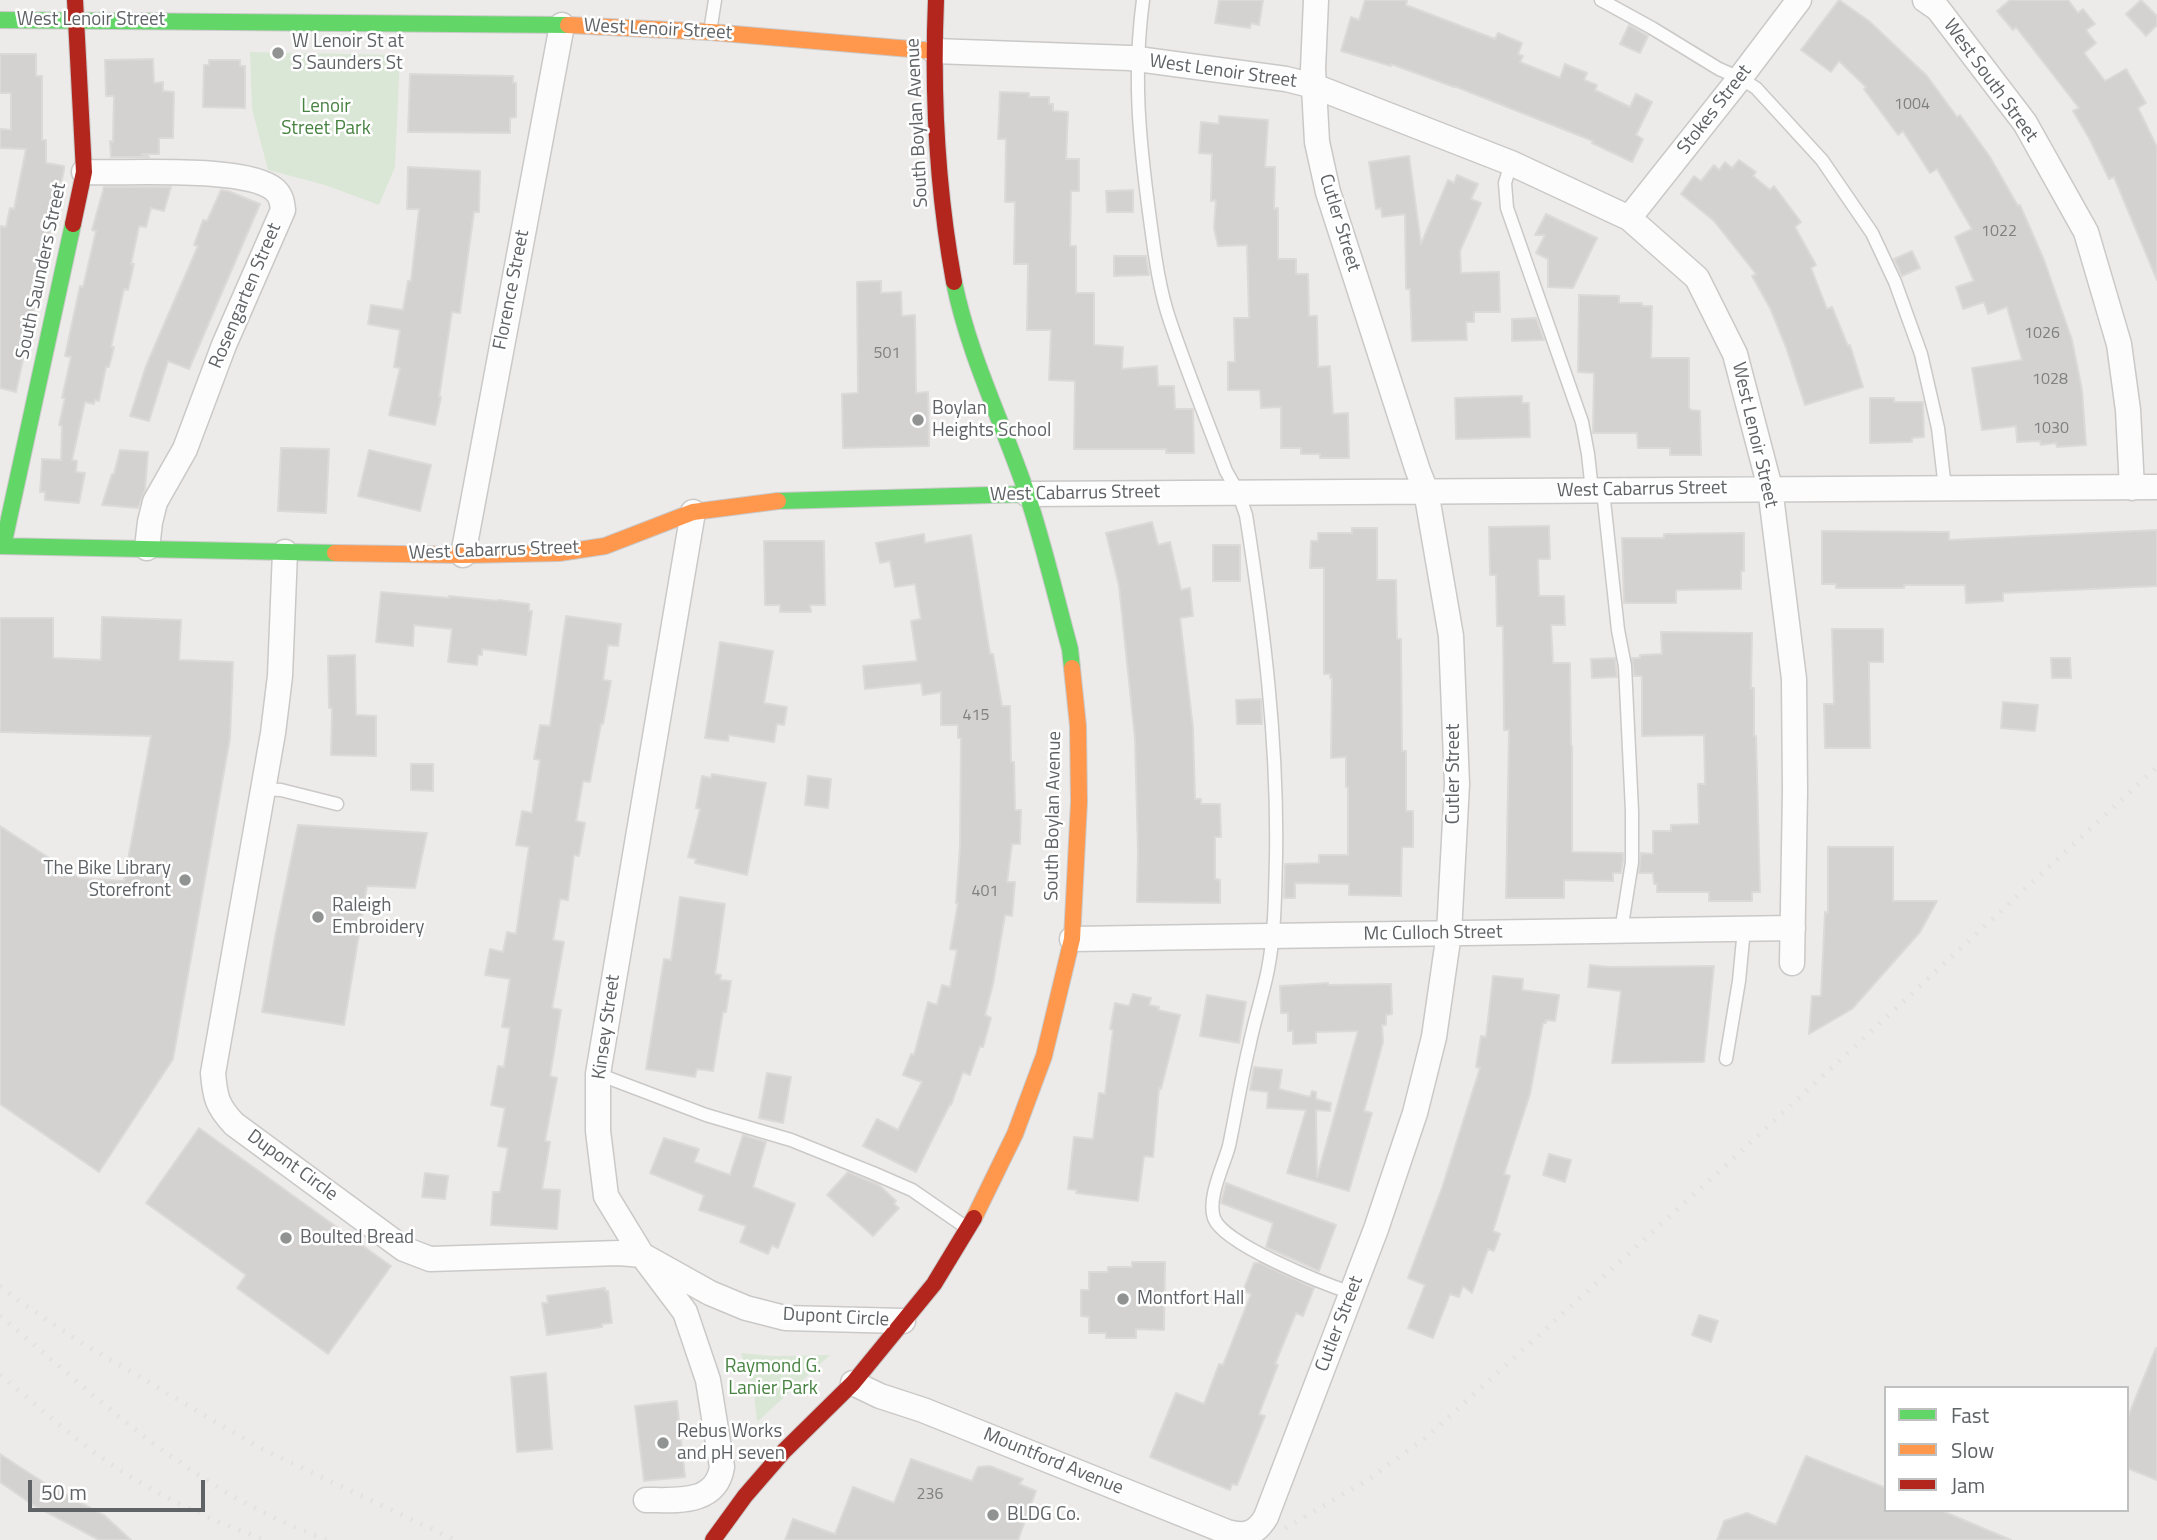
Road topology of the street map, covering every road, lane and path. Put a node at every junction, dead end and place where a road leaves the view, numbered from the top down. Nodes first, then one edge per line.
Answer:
1 (75, 0) edge
2 (715, 0) edge
3 (936, 0) edge
4 (1143, 0) edge
5 (1316, 0) edge
6 (1601, 0) edge
7 (1799, 0) edge
8 (1925, 0) edge
9 (0, 20) edge
10 (75, 20) junction
11 (562, 25) junction
12 (710, 32) junction
13 (934, 51) junction
14 (1137, 59) junction
15 (1740, 78) junction
16 (1314, 86) junction
17 (1511, 163) junction
18 (85, 172) junction
19 (1629, 218) junction
20 (2157, 487) edge
21 (1770, 488) junction
22 (1945, 488) junction
23 (2132, 488) junction
24 (1426, 491) junction
25 (1597, 491) junction
26 (1238, 492) junction
27 (1027, 494) junction
28 (693, 512) junction
29 (1, 547) edge
30 (147, 548) junction
31 (285, 552) junction
32 (463, 555) junction
33 (262, 789) junction
34 (337, 804) dead end
35 (1793, 928) junction
36 (1744, 929) junction
37 (1621, 930) junction
38 (1449, 933) junction
39 (1271, 936) junction
40 (1072, 939) junction
41 (1792, 963) dead end
42 (1726, 1059) dead end
43 (598, 1074) junction
44 (968, 1229) junction
45 (642, 1255) junction
46 (1352, 1293) junction
47 (903, 1321) junction
48 (853, 1383) junction
49 (646, 1500) dead end
50 (1253, 1532) joint
51 (713, 1540) edge

1 - 10 street, South Saunders Street
2 - 12 lane
3 - 13 street, South Boylan Avenue
4 - 14 lane
5 - 16 street, Cutler Street
6 - 15 lane
7 - 15 street, Stokes Street
8 - 23 street, West South Street
9 - 10 street, West Lenoir Street
10 - 11 street, West Lenoir Street
10 - 18 street, South Saunders Street
11 - 12 street, West Lenoir Street
11 - 32 street, Florence Street
12 - 13 street, West Lenoir Street
13 - 14 street, West Lenoir Street
13 - 27 street, South Boylan Avenue
14 - 16 street, West Lenoir Street
14 - 26 lane
15 - 19 street, Stokes Street
15 - 22 lane
16 - 17 street, West Lenoir Street
16 - 24 street, Cutler Street
17 - 19 street, West Lenoir Street
17 - 25 lane
18 - 29 street, South Saunders Street
18 - 30 street, Rosengarten Street
19 - 21 street, West Lenoir Street
20 - 23 street, West Cabarrus Street
21 - 22 street, West Cabarrus Street
21 - 25 street, West Cabarrus Street
21 - 35 street, West Lenoir Street
22 - 23 street, West Cabarrus Street
24 - 25 street, West Cabarrus Street
24 - 26 street, West Cabarrus Street
24 - 38 street, Cutler Street
25 - 37 lane
26 - 27 street, West Cabarrus Street
26 - 39 lane
27 - 28 street, West Cabarrus Street
27 - 40 street, South Boylan Avenue
28 - 32 street, West Cabarrus Street
28 - 43 street, Kinsey Street
29 - 30 street, West Cabarrus Street
30 - 31 street, West Cabarrus Street
31 - 32 street, West Cabarrus Street
31 - 33 street, Dupont Circle
33 - 34 lane
33 - 45 street, Dupont Circle
35 - 36 street, Mc Culloch Street
35 - 41 street, West Lenoir Street
36 - 37 street, Mc Culloch Street
36 - 42 lane
37 - 38 street, Mc Culloch Street
38 - 39 street, Mc Culloch Street
38 - 46 street, Cutler Street
39 - 40 street, Mc Culloch Street
39 - 46 lane
40 - 44 street, South Boylan Avenue
43 - 44 lane
43 - 45 street, Kinsey Street
44 - 47 street, South Boylan Avenue
45 - 47 street, Dupont Circle
45 - 49 street, Kinsey Street
46 - 50 street, Cutler Street
47 - 48 street, South Boylan Avenue
48 - 50 street, Mountford Avenue
48 - 51 street, South Boylan Avenue

